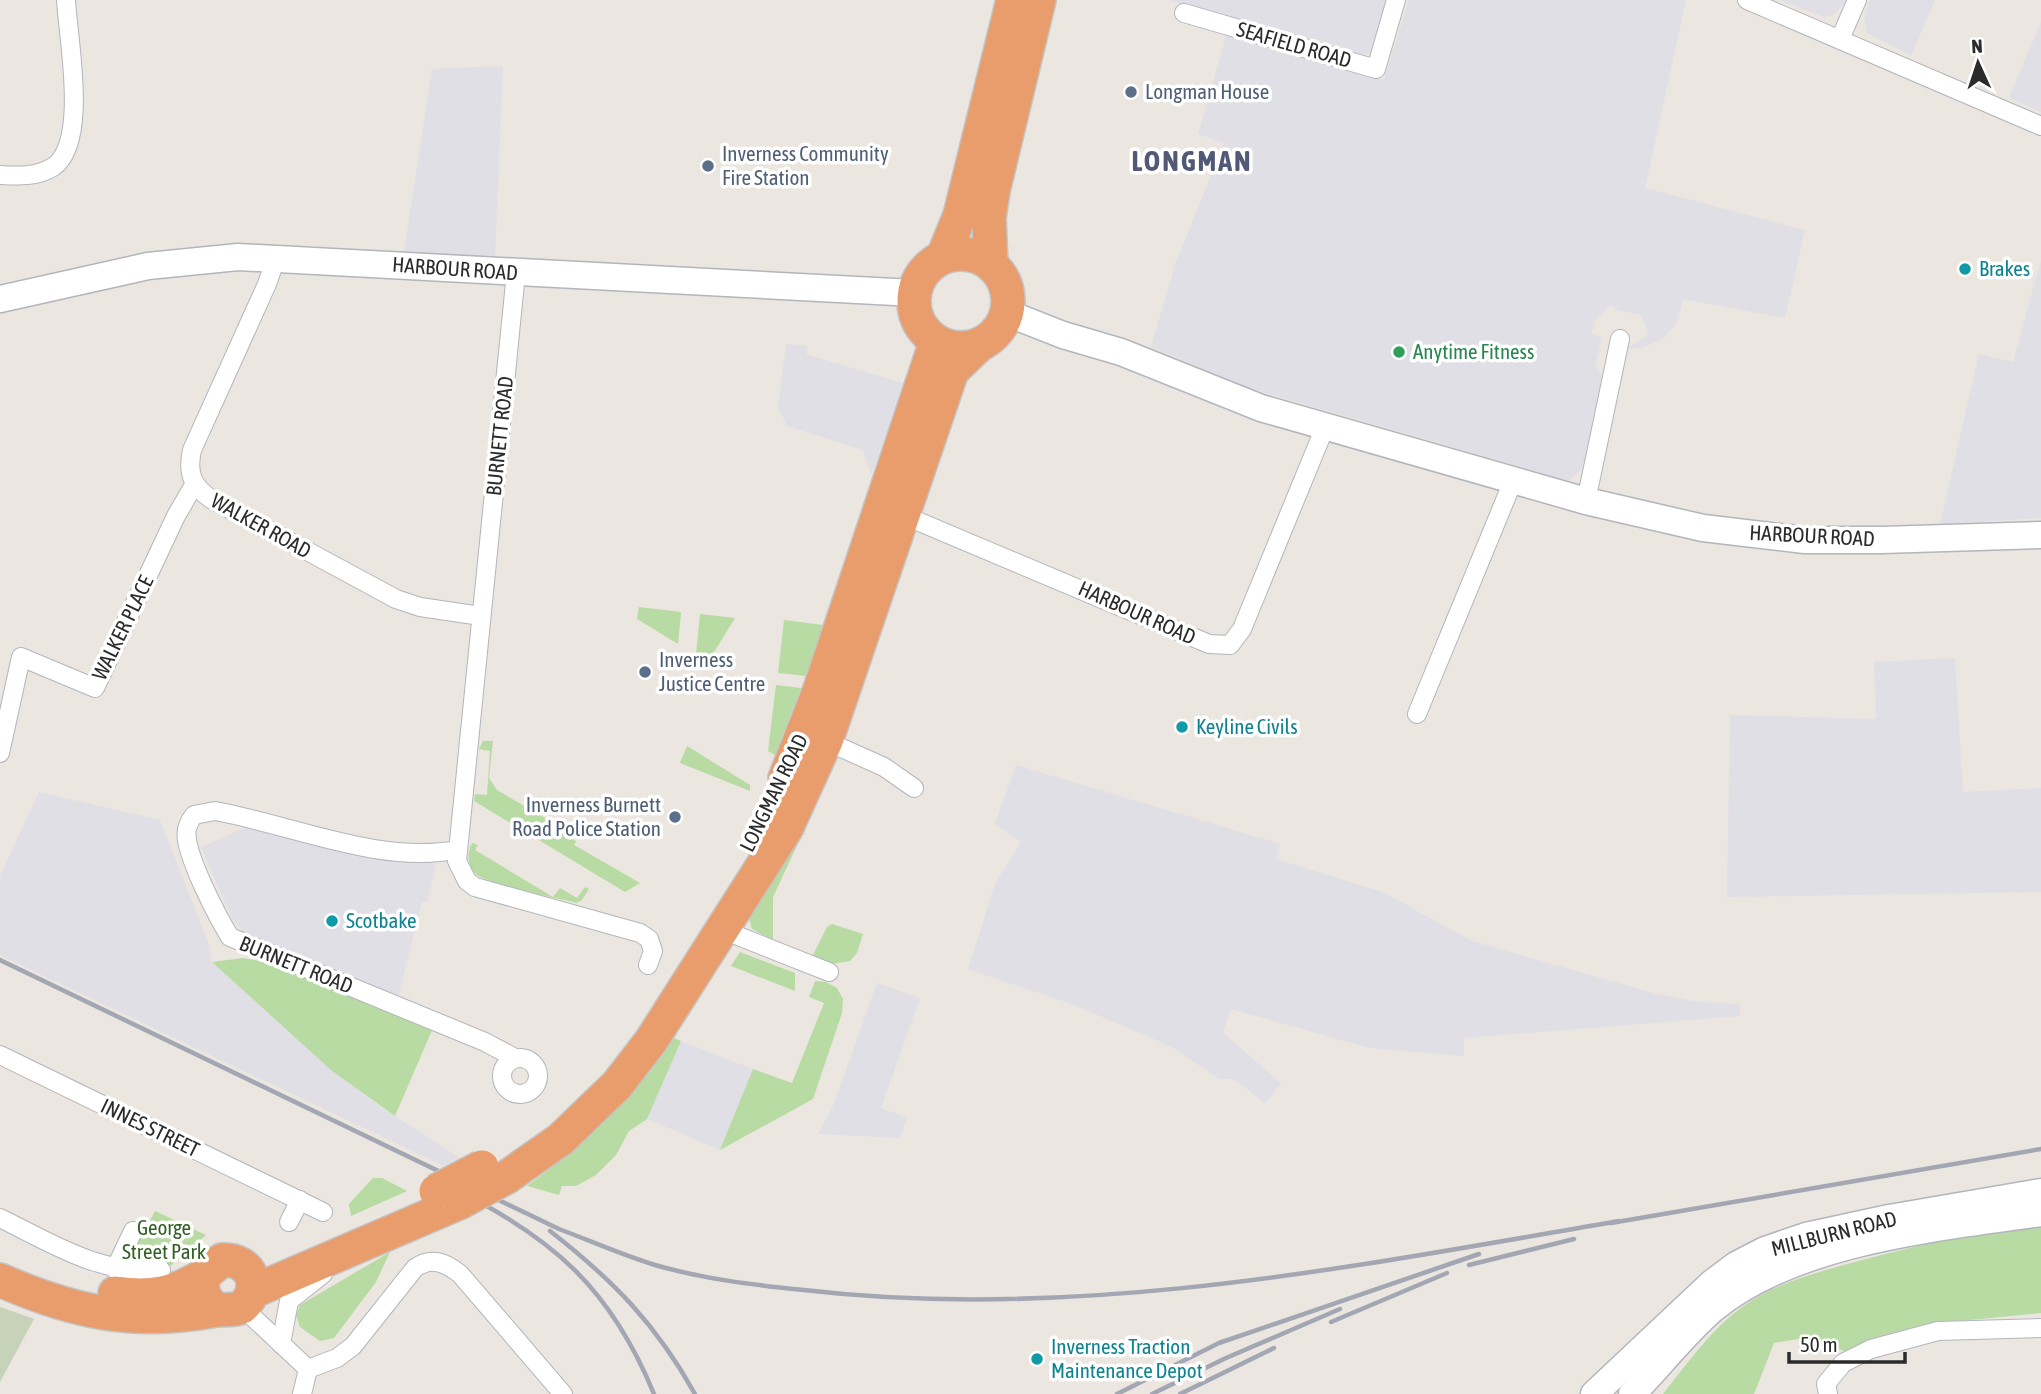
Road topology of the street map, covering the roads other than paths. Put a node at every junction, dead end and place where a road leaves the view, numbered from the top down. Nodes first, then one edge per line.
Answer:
1 (65, 0) edge
2 (1013, 0) edge
3 (1040, 0) edge
4 (1396, 0) edge
5 (1747, 0) edge
6 (1857, 0) edge
7 (1184, 13) dead end
8 (1840, 39) junction
9 (2041, 126) edge
10 (0, 175) edge
11 (943, 257) junction
12 (276, 258) junction
13 (991, 264) junction
14 (516, 273) junction
15 (914, 293) junction
16 (0, 299) edge
17 (1007, 313) junction
18 (1620, 339) dead end
19 (936, 342) junction
20 (979, 345) junction
21 (1325, 427) junction
22 (1513, 481) junction
23 (194, 485) junction
24 (1586, 501) junction
25 (904, 515) junction
26 (2041, 535) edge
27 (481, 616) junction
28 (1417, 714) dead end
29 (827, 741) junction
30 (0, 753) edge
31 (914, 788) dead end
32 (457, 850) junction
33 (723, 930) junction
34 (648, 964) dead end
35 (829, 972) dead end
36 (0, 1055) edge
37 (507, 1057) dead end
38 (495, 1172) junction
39 (2041, 1192) edge
40 (448, 1196) junction
41 (300, 1200) junction
42 (323, 1212) dead end
43 (2041, 1213) edge
44 (0, 1218) edge
45 (289, 1222) dead end
46 (134, 1231) dead end
47 (365, 1246) junction
48 (0, 1257) edge
49 (115, 1269) junction
50 (162, 1270) dead end
51 (0, 1280) edge
52 (239, 1293) junction
53 (2041, 1328) edge
54 (281, 1344) junction
55 (308, 1369) junction
56 (302, 1394) edge
57 (563, 1394) edge
58 (1594, 1394) edge
59 (1632, 1394) edge
60 (1828, 1394) edge

1 - 10 street
2 - 11 highway
3 - 13 highway
4 - 7 street, SEAFIELD ROAD
5 - 8 street
6 - 8 street
8 - 9 street
11 - 13 highway
11 - 15 highway
12 - 14 street, HARBOUR ROAD
12 - 16 street, HARBOUR ROAD
12 - 23 street, WALKER ROAD
13 - 17 highway
14 - 15 street, HARBOUR ROAD
14 - 27 street, BURNETT ROAD
15 - 19 highway
17 - 20 highway
17 - 21 street, HARBOUR ROAD
18 - 24 street
19 - 20 highway
19 - 38 highway, LONGMAN ROAD
20 - 25 highway, LONGMAN ROAD
21 - 22 street, HARBOUR ROAD
21 - 25 street, HARBOUR ROAD
22 - 24 street, HARBOUR ROAD
22 - 28 street
23 - 27 street, WALKER ROAD
23 - 30 street, WALKER PLACE
24 - 26 street, HARBOUR ROAD
25 - 29 highway, LONGMAN ROAD
27 - 32 street, BURNETT ROAD
29 - 31 street, LONGMAN ROAD
29 - 33 highway, LONGMAN ROAD
32 - 34 street, BURNETT ROAD
32 - 37 street, BURNETT ROAD
33 - 35 street
33 - 38 highway, LONGMAN ROAD
36 - 41 street, INNES STREET
38 - 40 highway, bridge
39 - 58 street, MILLBURN ROAD
40 - 47 highway
40 - 52 highway
41 - 42 street, INNES STREET
41 - 45 street
43 - 59 street, MILLBURN ROAD
44 - 49 street
46 - 49 street
47 - 52 highway
47 - 54 street
48 - 52 highway
49 - 50 street
51 - 52 highway
52 - 54 street
53 - 60 street
54 - 55 street
55 - 56 street
55 - 57 street

